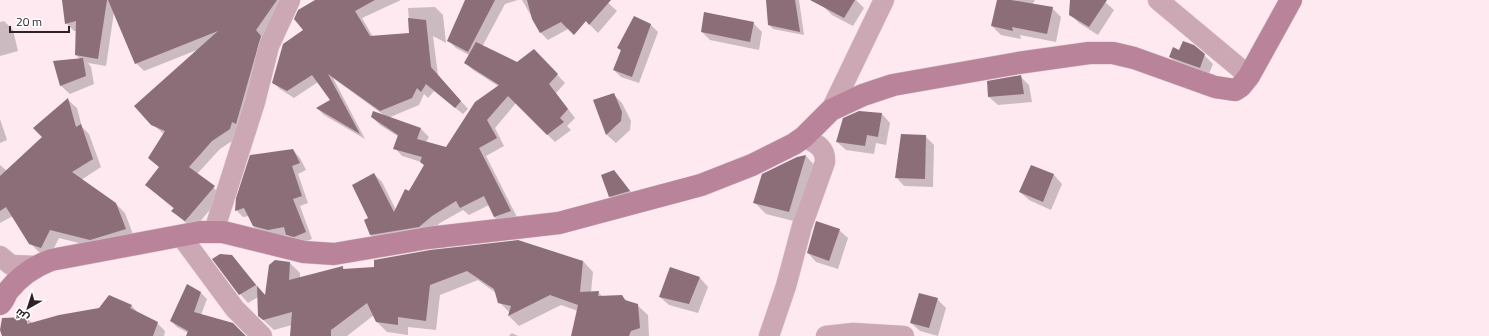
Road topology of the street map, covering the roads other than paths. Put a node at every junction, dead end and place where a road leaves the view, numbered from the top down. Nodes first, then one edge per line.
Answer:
1 (290, 0) edge
2 (884, 0) edge
3 (1158, 0) edge
4 (1291, 0) edge
5 (1249, 76) junction
6 (831, 110) junction
7 (804, 137) junction
8 (214, 231) junction
9 (181, 236) junction
10 (0, 256) edge
11 (36, 266) junction
12 (0, 304) edge
13 (262, 336) edge
14 (769, 336) edge
15 (826, 336) edge
16 (904, 336) edge

1 - 8 street
2 - 6 street
3 - 5 street
4 - 5 street
5 - 6 street
6 - 7 street
7 - 8 street
7 - 14 street
8 - 9 street
9 - 11 street
9 - 13 street
10 - 11 street
11 - 12 street
15 - 16 street

